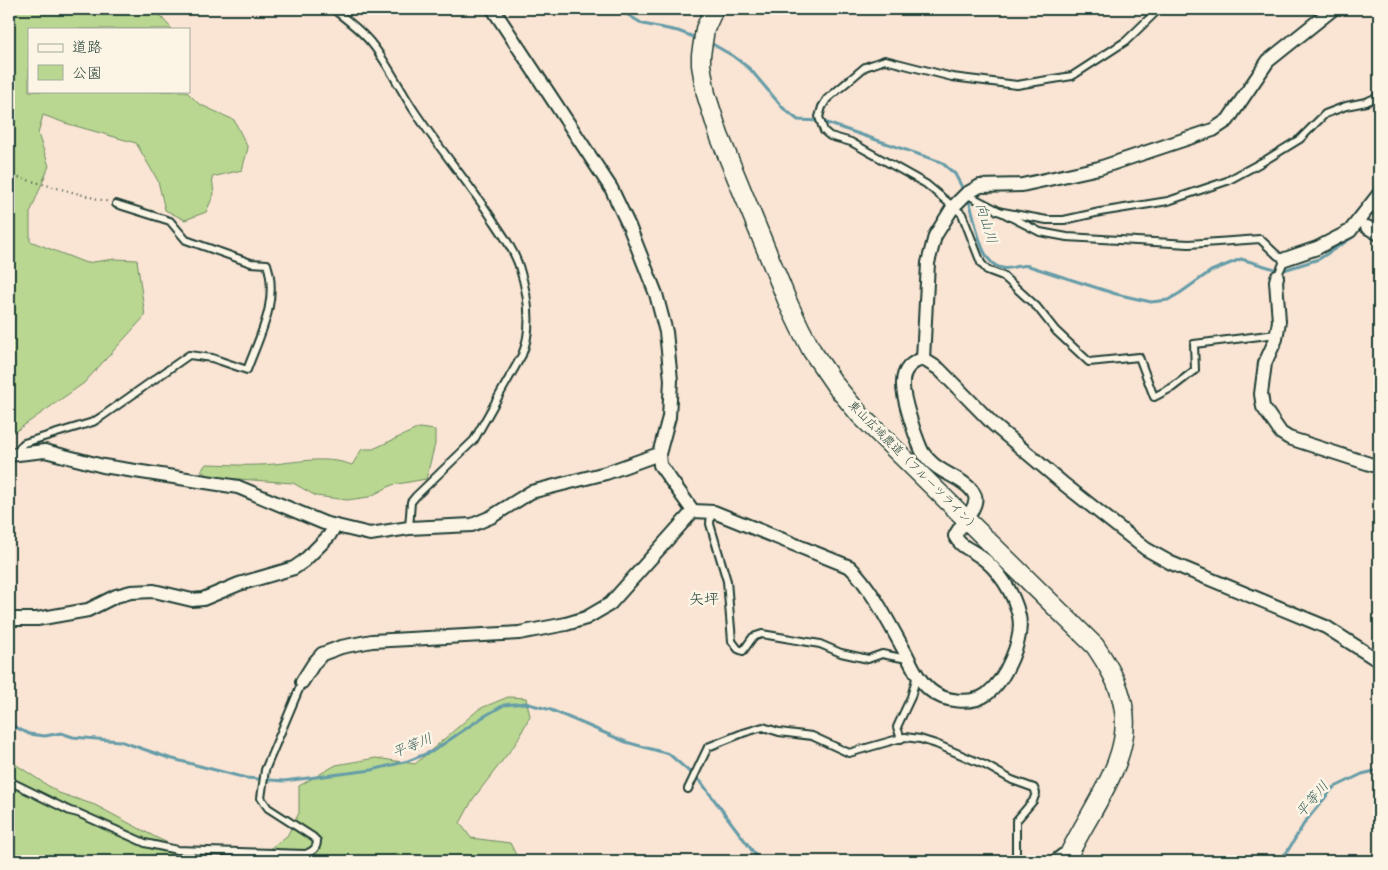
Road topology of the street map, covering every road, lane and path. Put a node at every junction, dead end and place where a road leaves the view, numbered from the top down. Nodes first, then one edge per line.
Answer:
1 (332, 9) edge
2 (492, 9) edge
3 (714, 9) edge
4 (1159, 9) edge
5 (1333, 9) edge
6 (1379, 96) edge
7 (9, 175) edge
8 (966, 194) junction
9 (1379, 194) edge
10 (116, 204) joint
11 (953, 207) junction
12 (997, 211) junction
13 (1361, 223) junction
14 (1379, 234) edge
15 (1284, 261) junction
16 (1277, 277) joint
17 (1277, 334) junction
18 (923, 359) junction
19 (659, 454) junction
20 (14, 455) edge
21 (1379, 467) edge
22 (694, 511) junction
23 (711, 512) junction
24 (966, 518) junction
25 (335, 526) junction
26 (409, 528) junction
27 (9, 619) edge
28 (908, 659) junction
29 (1379, 661) edge
30 (917, 674) junction
31 (302, 682) joint
32 (901, 739) junction
33 (9, 781) edge
34 (690, 786) dead end
35 (276, 853) junction
36 (1068, 857) edge
37 (286, 861) edge
38 (1016, 861) edge
39 (1052, 861) edge

1 - 26 lane
2 - 19 street
3 - 24 street, 東山広域農道（フルーツライン）
4 - 11 lane
5 - 8 street
6 - 12 lane
7 - 10 path
8 - 11 street
8 - 12 lane
9 - 13 street
10 - 20 lane
11 - 17 lane
11 - 18 street
12 - 15 lane
13 - 14 street
13 - 15 street
15 - 16 lane
16 - 17 street
17 - 21 street
18 - 24 street
18 - 29 street
19 - 22 street
19 - 26 street
20 - 25 street
22 - 23 street
22 - 31 street
23 - 28 street
23 - 28 lane
24 - 30 street
24 - 36 street, 東山広域農道（フルーツライン）
25 - 26 street
25 - 27 street
28 - 30 street
30 - 32 lane
31 - 35 lane
32 - 34 lane
32 - 38 lane
33 - 35 lane
35 - 37 lane
36 - 39 lane

